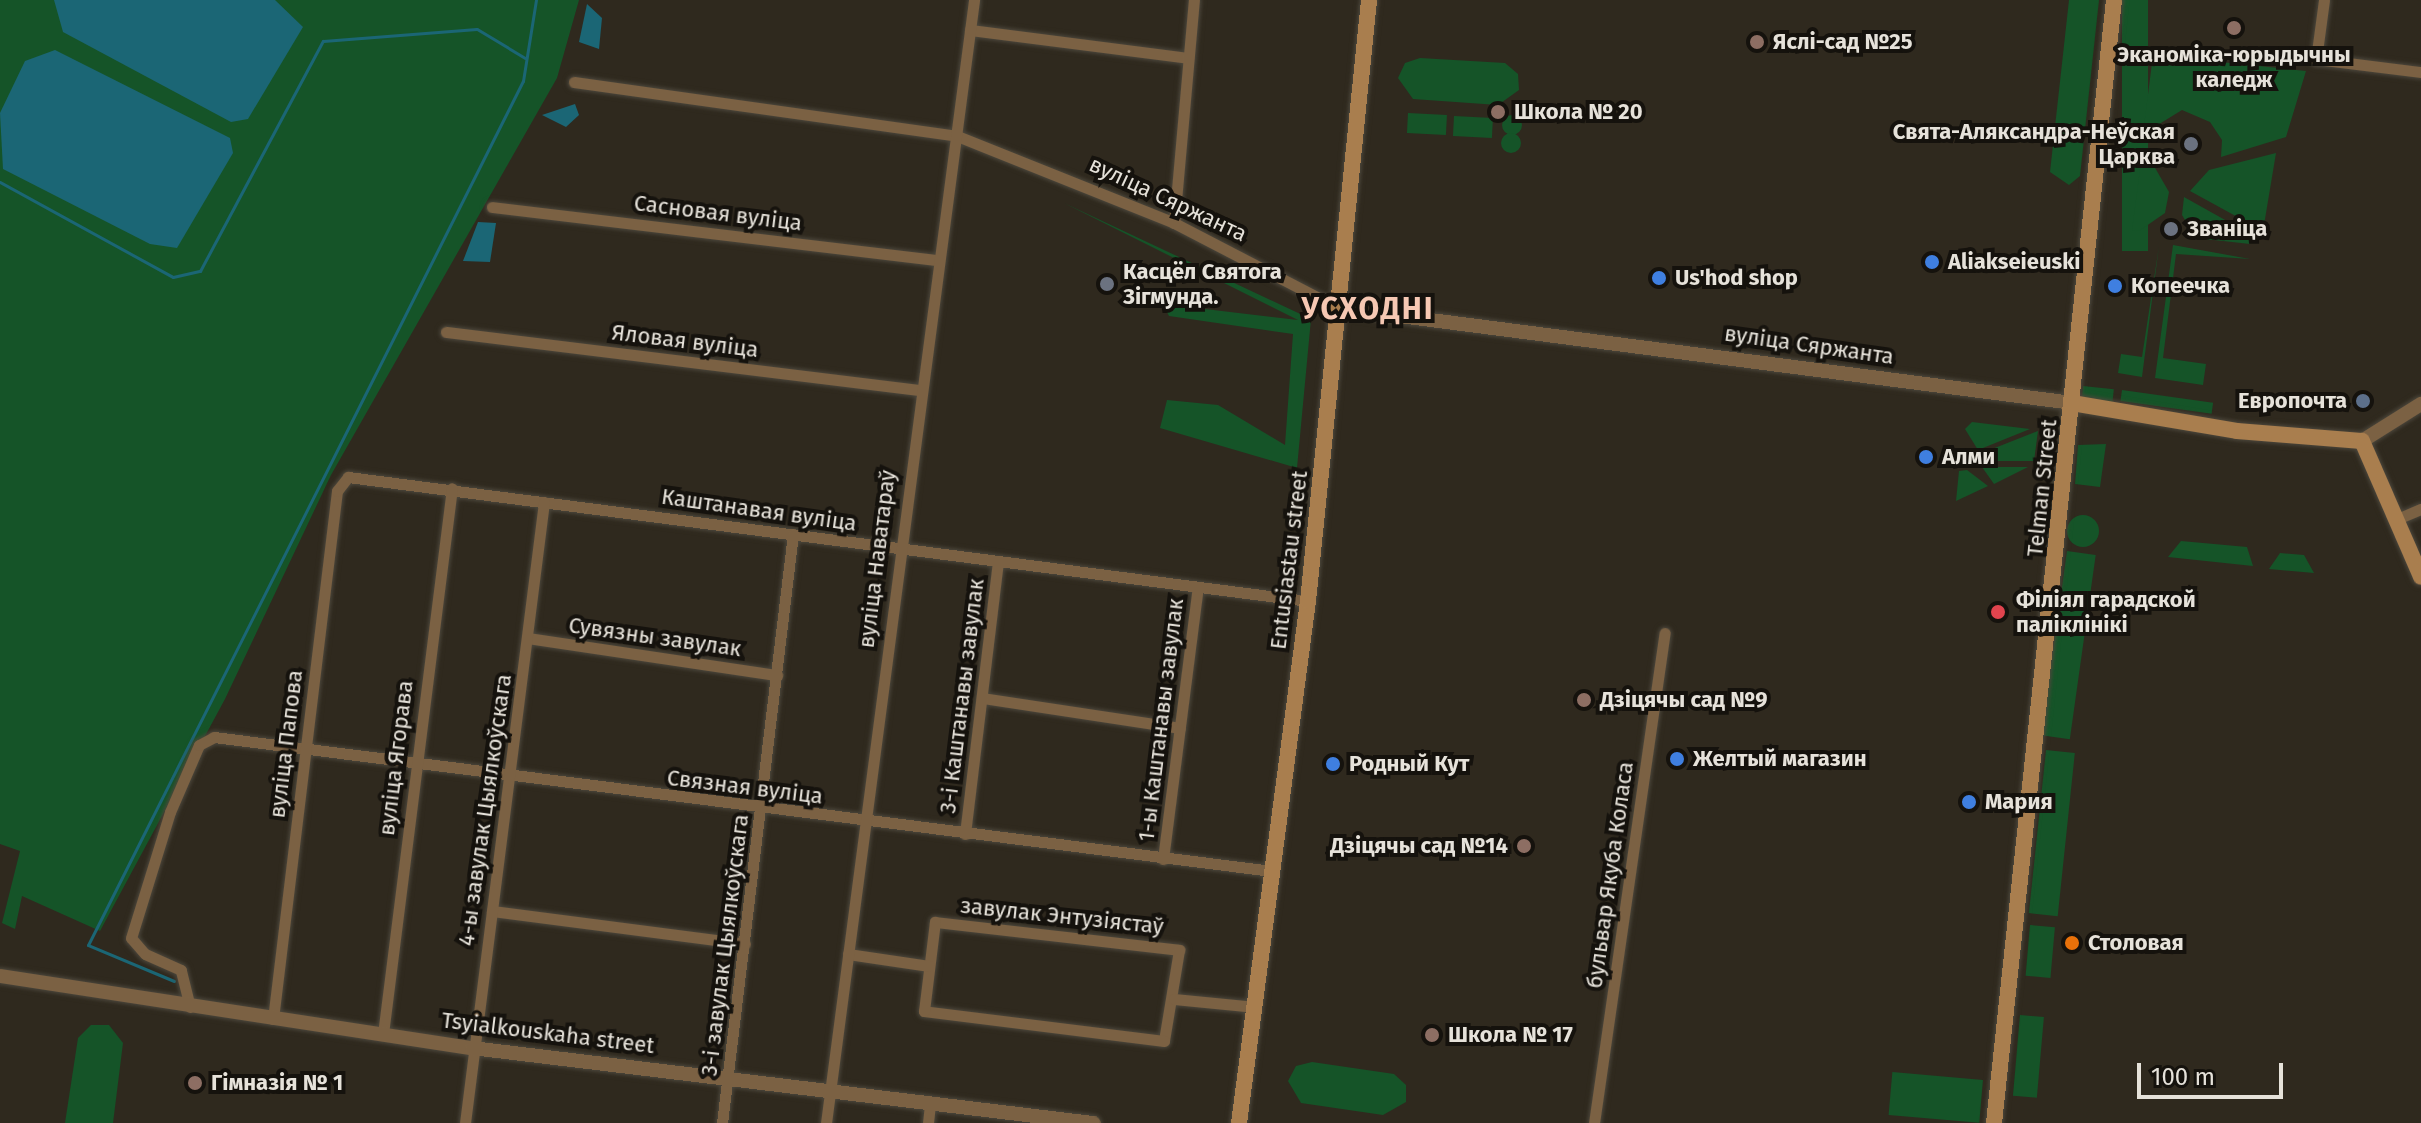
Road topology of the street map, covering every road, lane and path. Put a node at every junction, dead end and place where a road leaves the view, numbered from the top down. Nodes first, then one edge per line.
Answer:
1 (974, 0) edge
2 (1194, 0) edge
3 (1369, 0) edge
4 (2114, 0) edge
5 (2324, 0) edge
6 (970, 30) junction
7 (1188, 58) junction
8 (2421, 72) edge
9 (574, 82) dead end
10 (957, 136) junction
11 (492, 207) dead end
12 (1174, 223) junction
13 (939, 260) junction
14 (1338, 308) junction
15 (446, 332) dead end
16 (919, 390) junction
17 (2072, 403) junction
18 (2421, 404) edge
19 (2362, 441) junction
20 (348, 477) joint
21 (452, 488) junction
22 (544, 502) junction
23 (2421, 509) edge
24 (2397, 519) junction
25 (793, 534) junction
26 (897, 550) junction
27 (998, 562) junction
28 (2421, 577) edge
29 (1198, 587) junction
30 (1308, 601) junction
31 (1665, 633) dead end
32 (528, 638) junction
33 (777, 675) junction
34 (982, 698) junction
35 (1180, 728) junction
36 (306, 748) junction
37 (415, 763) junction
38 (509, 776) junction
39 (762, 809) junction
40 (866, 822) junction
41 (965, 834) junction
42 (1163, 859) junction
43 (1272, 871) junction
44 (492, 911) junction
45 (745, 944) junction
46 (848, 954) junction
47 (929, 966) junction
48 (0, 976) edge
49 (1174, 999) junction
50 (190, 1007) junction
51 (1256, 1007) junction
52 (273, 1019) junction
53 (383, 1034) junction
54 (472, 1048) junction
55 (728, 1076) junction
56 (830, 1090) junction
57 (930, 1104) junction
58 (465, 1123) edge
59 (722, 1123) edge
60 (826, 1123) edge
61 (928, 1123) edge
62 (1093, 1123) edge
63 (1239, 1123) edge
64 (1594, 1123) edge
65 (1994, 1123) edge

1 - 6 street, вуліца Наватараў
2 - 7 street
3 - 14 main road, Entusiastau street
4 - 17 main road, Telman Street
5 - 8 street
6 - 7 street
6 - 10 street, вуліца Наватараў
7 - 12 street
9 - 10 street, вуліца Сяржанта
10 - 12 street, вуліца Сяржанта
10 - 13 street, вуліца Наватараў
11 - 13 street, Сасновая вуліца
12 - 14 street, вуліца Сяржанта
13 - 16 street, вуліца Наватараў
14 - 17 street, вуліца Сяржанта
14 - 30 main road, Entusiastau street
15 - 16 street, Яловая вуліца
16 - 26 street, вуліца Наватараў
17 - 19 main road
17 - 65 main road, Telman Street
18 - 19 street
19 - 24 main road
20 - 21 street, Каштанавая вуліца
20 - 36 street, вуліца Папова
21 - 22 street, Каштанавая вуліца
21 - 37 street, вуліца Ягорава
22 - 25 street, Каштанавая вуліца
22 - 32 street, 4-ы завулак Цыялкоўскага
23 - 24 street
24 - 28 main road
25 - 26 street, Каштанавая вуліца
25 - 33 street, 3-і завулак Цыялкоўскага
26 - 27 street, Каштанавая вуліца
26 - 40 street, вуліца Наватараў
27 - 29 street, Каштанавая вуліца
27 - 34 street, 3-і Каштанавы завулак
29 - 30 street, Каштанавая вуліца
29 - 35 street, 1-ы Каштанавы завулак
30 - 43 main road, Entusiastau street
31 - 64 street, бульвар Якуба Коласа
32 - 33 street, Сувязны завулак
32 - 38 street, 4-ы завулак Цыялкоўскага
33 - 39 street, 3-і завулак Цыялкоўскага
34 - 35 street
34 - 41 street, 3-і Каштанавы завулак
35 - 42 street, 1-ы Каштанавы завулак
36 - 37 street, Связная вуліца
36 - 50 street, Связная вуліца
36 - 52 street, вуліца Папова
37 - 38 street, Связная вуліца
37 - 53 street, вуліца Ягорава
38 - 39 street, Связная вуліца
38 - 44 street, 4-ы завулак Цыялкоўскага
39 - 40 street, Связная вуліца
39 - 45 street, 3-і завулак Цыялкоўскага
40 - 41 street, Связная вуліца
40 - 46 street, вуліца Наватараў
41 - 42 street, Связная вуліца
42 - 43 street, Связная вуліца
43 - 51 main road, Entusiastau street
44 - 45 street
44 - 54 street, 4-ы завулак Цыялкоўскага
45 - 55 street, 3-і завулак Цыялкоўскага
46 - 47 street
46 - 56 street, вуліца Наватараў
47 - 49 street, завулак Энтузіястаў
47 - 49 street, завулак Энтузіястаў
48 - 50 street, Tsyialkouskaha street
49 - 51 street
50 - 52 street, Tsyialkouskaha street
51 - 63 main road, Entusiastau street
52 - 53 street, Tsyialkouskaha street
53 - 54 street, Tsyialkouskaha street
54 - 55 street, Tsyialkouskaha street
54 - 58 street, 4-ы завулак Цыялкоўскага
55 - 56 street, Tsyialkouskaha street
55 - 59 street, 3-і завулак Цыялкоўскага
56 - 57 street, Tsyialkouskaha street
56 - 60 street, вуліца Наватараў
57 - 61 street
57 - 62 street, Tsyialkouskaha street

